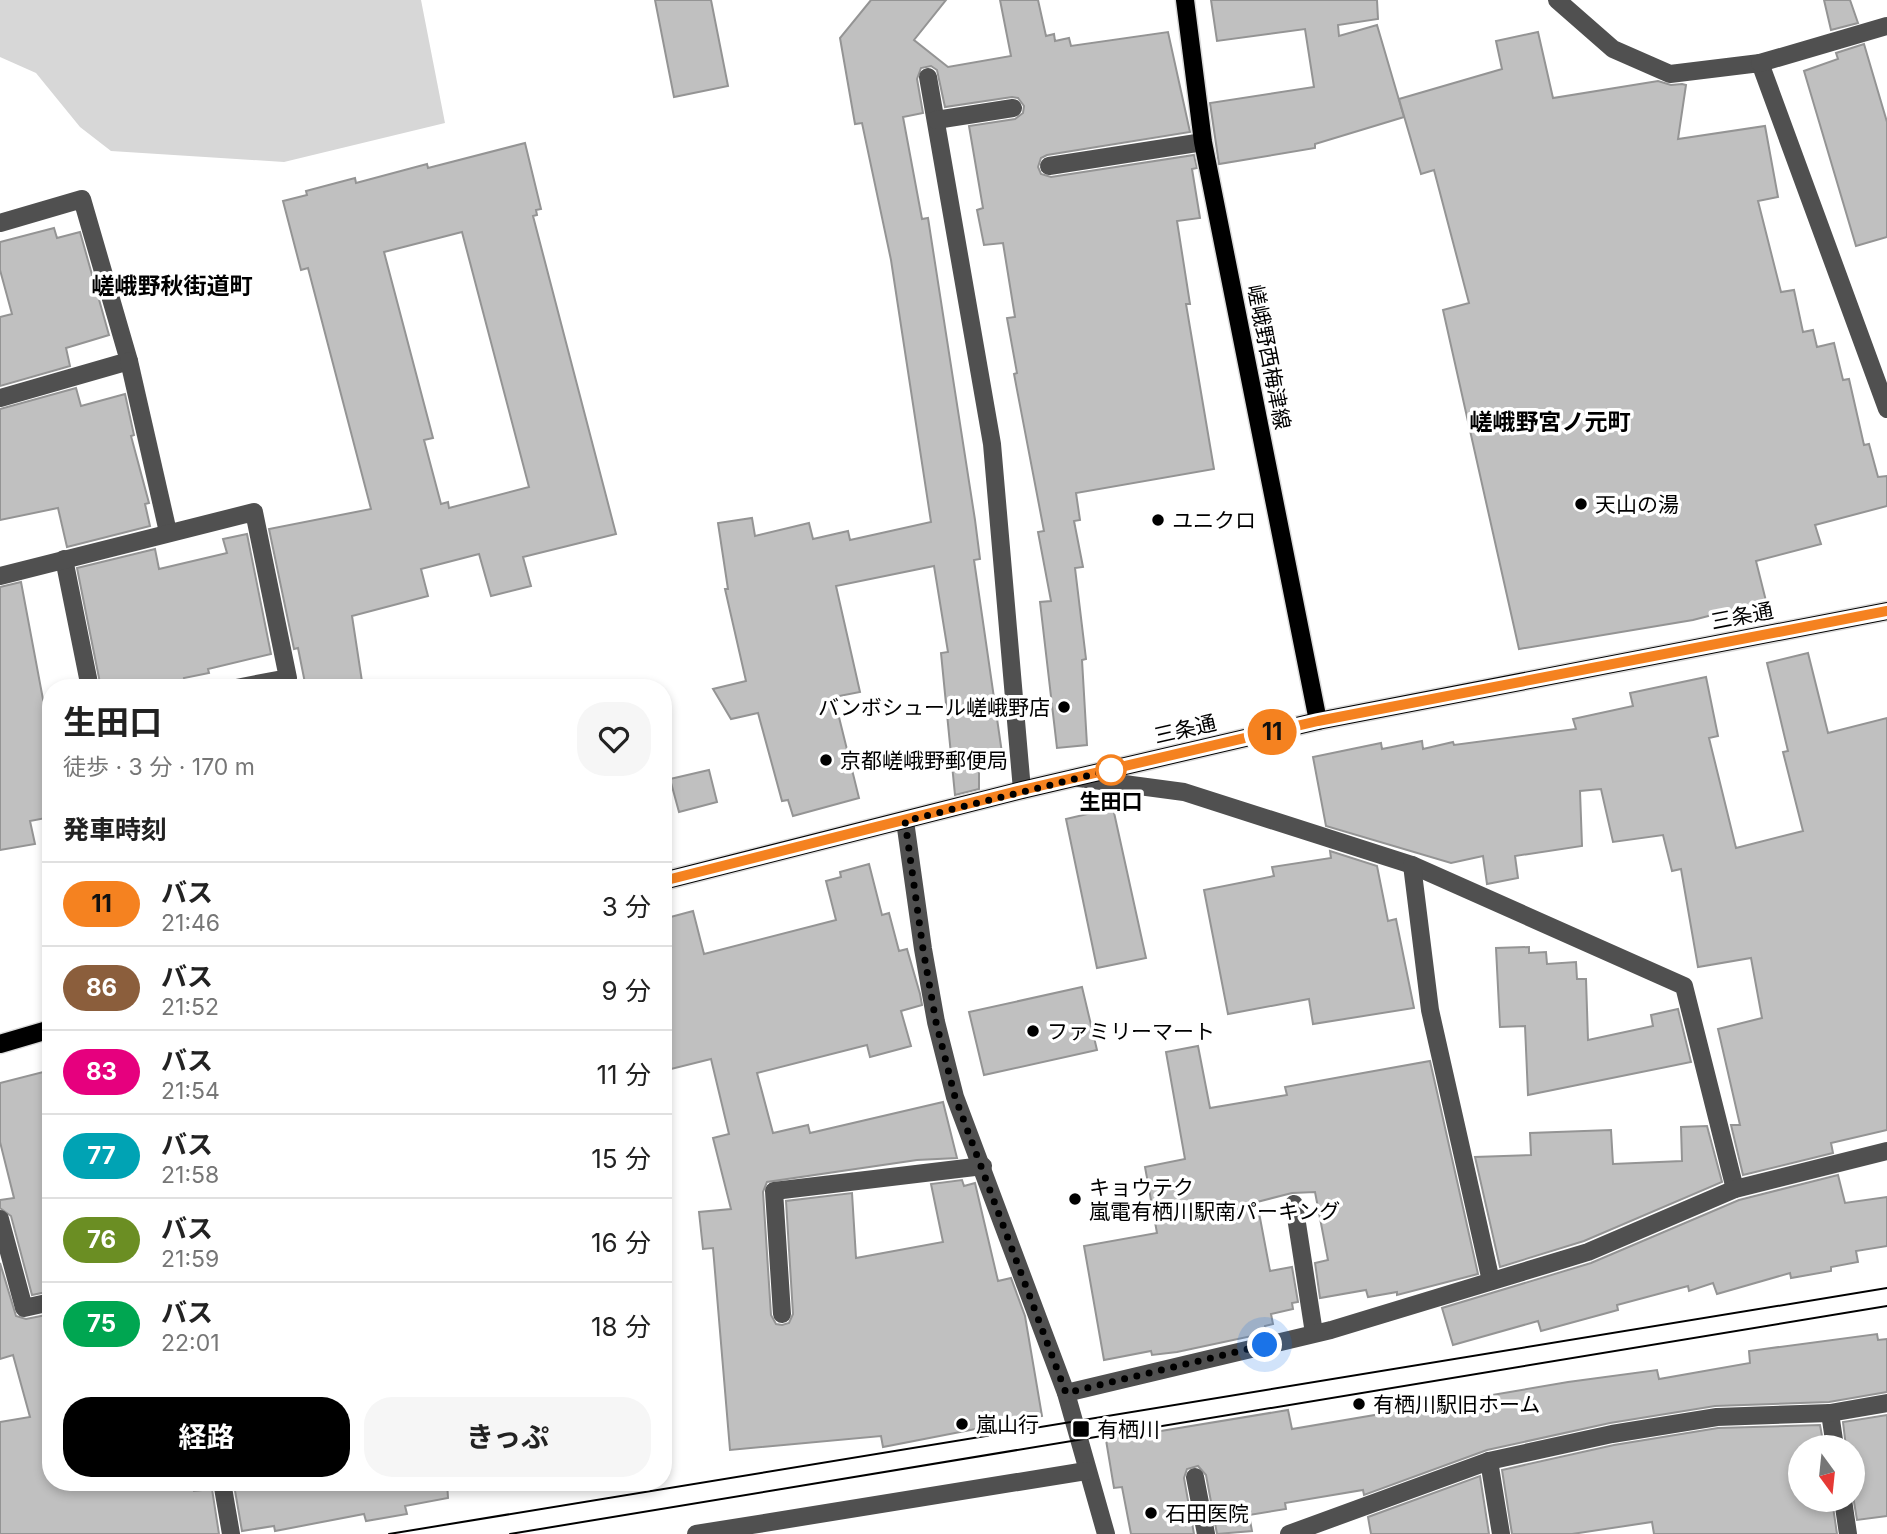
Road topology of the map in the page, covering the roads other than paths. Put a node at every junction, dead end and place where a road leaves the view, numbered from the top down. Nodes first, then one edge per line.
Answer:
1 (1185, 0) edge
2 (1557, 0) edge
3 (1887, 26) edge
4 (1760, 64) junction
5 (928, 77) dead end
6 (1013, 108) dead end
7 (936, 120) junction
8 (1203, 142) junction
9 (1049, 166) dead end
10 (0, 223) edge
11 (129, 361) junction
12 (0, 398) edge
13 (1887, 409) edge
14 (168, 532) junction
15 (64, 559) junction
16 (0, 576) edge
17 (1887, 611) edge
18 (88, 679) edge
19 (283, 679) edge
20 (1318, 721) junction
21 (1079, 778) junction
22 (1022, 790) junction
23 (905, 821) junction
24 (1412, 866) junction
25 (672, 879) edge
26 (42, 1032) edge
27 (0, 1044) edge
28 (1887, 1151) edge
29 (983, 1166) junction
30 (1735, 1189) junction
31 (1294, 1204) dead end
32 (0, 1219) edge
33 (1491, 1281) junction
34 (42, 1304) edge
35 (782, 1314) dead end
36 (1314, 1334) junction
37 (1066, 1393) junction
38 (1887, 1403) edge
39 (1830, 1413) junction
40 (1833, 1435) edge
41 (1489, 1461) junction
42 (1086, 1471) junction
43 (1195, 1477) dead end
44 (224, 1491) edge
45 (1845, 1512) edge
46 (756, 1529) edge
47 (1296, 1533) edge
48 (231, 1534) edge
49 (696, 1534) edge
50 (1106, 1534) edge
51 (1206, 1534) edge
52 (1501, 1534) edge
53 (1848, 1534) edge

1 - 8 main road, 嵯峨野西梅津線
2 - 4 street
3 - 4 street
4 - 13 street
5 - 7 street
6 - 7 street
7 - 22 street
8 - 9 street
8 - 20 main road, 嵯峨野西梅津線
10 - 11 street
11 - 12 street
11 - 14 street
14 - 15 street
14 - 19 street
15 - 16 street
15 - 18 street
17 - 20 main road, 三条通
20 - 21 main road, 三条通
21 - 22 main road, 三条通
21 - 24 street
22 - 23 main road, 三条通
23 - 25 main road, 三条通
23 - 29 street
24 - 30 street
24 - 33 street
26 - 27 main road
28 - 30 street
29 - 35 street
29 - 37 street
30 - 33 street
31 - 36 street
32 - 34 street
33 - 36 street
36 - 37 street
37 - 42 street
38 - 39 street
39 - 40 street
39 - 41 street
41 - 47 street
41 - 52 street
42 - 46 street
42 - 50 street
43 - 51 street
44 - 48 street
45 - 53 street
46 - 49 street

